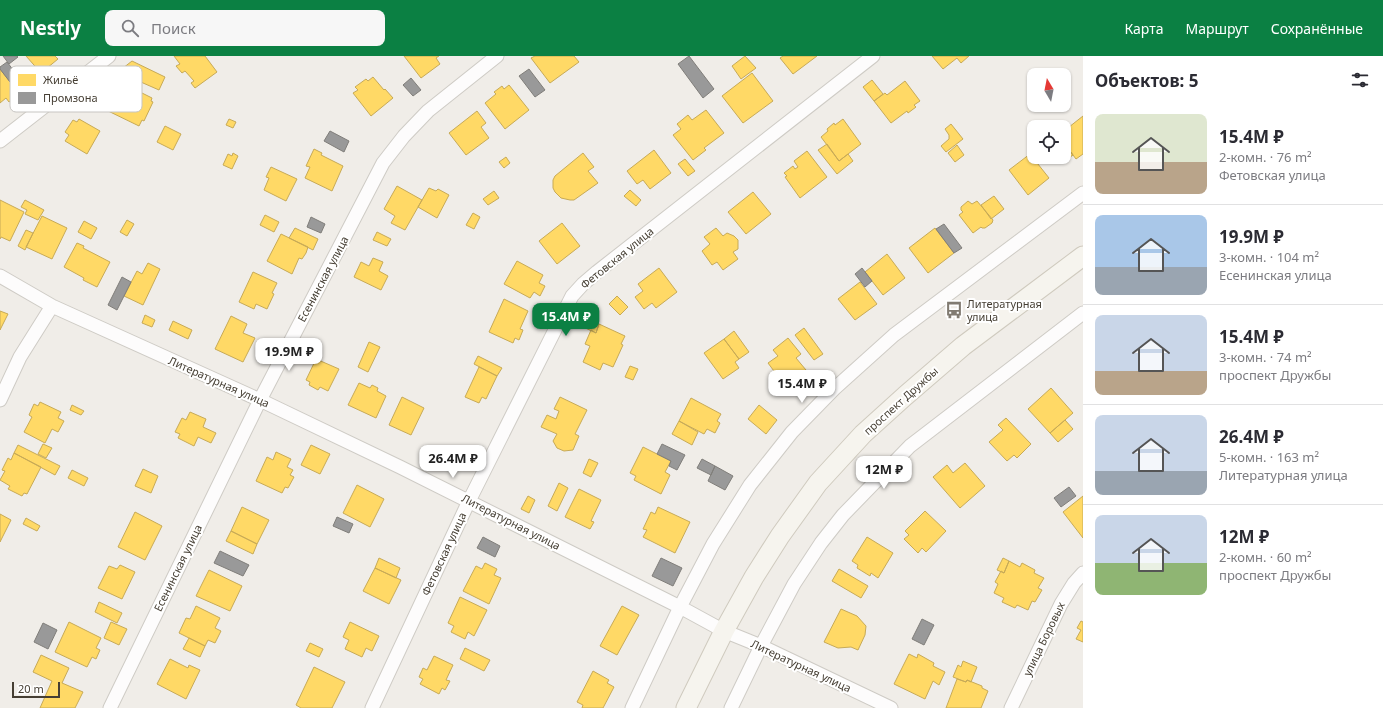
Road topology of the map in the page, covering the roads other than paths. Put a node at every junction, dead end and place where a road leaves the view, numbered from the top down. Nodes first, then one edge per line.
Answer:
1 (109, 56) edge
2 (497, 56) edge
3 (873, 56) edge
4 (96, 66) edge
5 (37, 112) edge
6 (0, 141) edge
7 (1083, 193) edge
8 (1083, 256) edge
9 (0, 276) edge
10 (52, 306) junction
11 (1083, 313) edge
12 (0, 400) edge
13 (260, 400) junction
14 (469, 501) junction
15 (1083, 573) edge
16 (680, 607) junction
17 (724, 631) junction
18 (761, 646) junction
19 (110, 708) edge
20 (372, 708) edge
21 (632, 708) edge
22 (686, 708) edge
23 (731, 708) edge
24 (891, 708) edge
25 (1010, 708) edge

1 - 4 street
2 - 13 street, Есенинская улица
3 - 14 street, Фетовская улица
5 - 6 street
7 - 16 street
8 - 17 main road, проспект Дружбы
9 - 10 street, Литературная улица
10 - 12 street
10 - 13 street, Литературная улица
11 - 18 street
13 - 14 street, Литературная улица
13 - 19 street, Есенинская улица
14 - 16 street, Литературная улица
14 - 20 street, Фетовская улица
15 - 25 street, улица Боровых
16 - 17 street, Литературная улица
16 - 21 street
17 - 18 street, Литературная улица
17 - 22 main road, проспект Дружбы
18 - 23 street
18 - 24 street, Литературная улица

